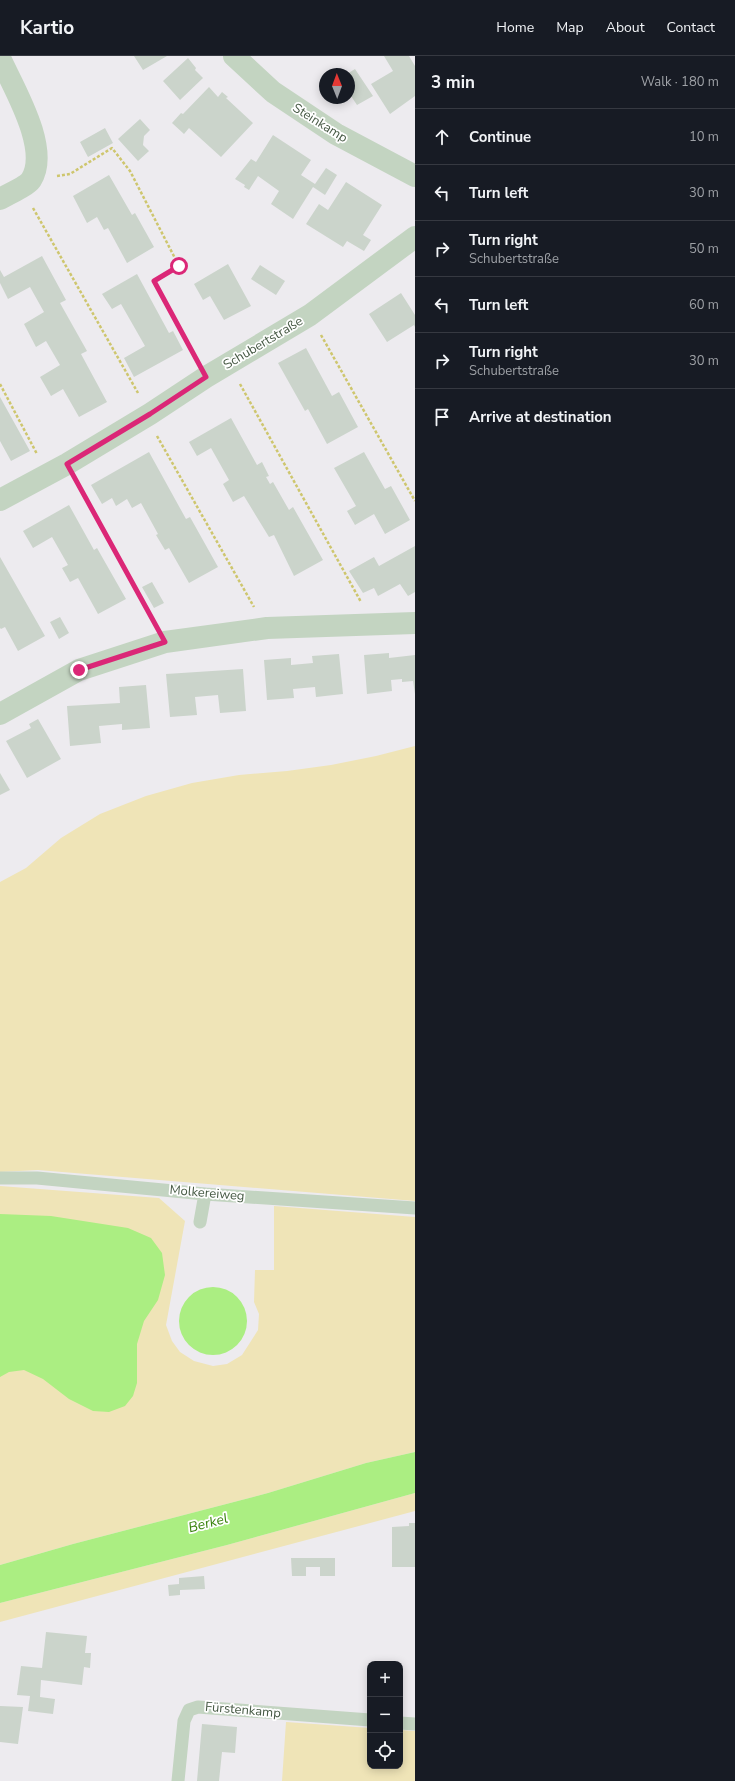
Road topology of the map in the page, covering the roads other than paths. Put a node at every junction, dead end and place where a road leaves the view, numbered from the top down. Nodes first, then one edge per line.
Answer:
1 (234, 56) edge
2 (0, 58) edge
3 (415, 176) edge
4 (0, 199) edge
5 (415, 237) edge
6 (0, 500) edge
7 (415, 623) edge
8 (0, 714) edge
9 (0, 1178) edge
10 (205, 1194) junction
11 (415, 1208) edge
12 (200, 1222) dead end
13 (367, 1720) edge
14 (403, 1723) edge
15 (415, 1724) edge
16 (178, 1781) edge

1 - 3 street, Steinkamp
2 - 4 street
5 - 6 street, Schubertstraße
7 - 8 street
9 - 10 lane, Molkereiweg
10 - 11 lane, Molkereiweg
10 - 12 lane
13 - 16 lane, Fürstenkamp
14 - 15 lane

